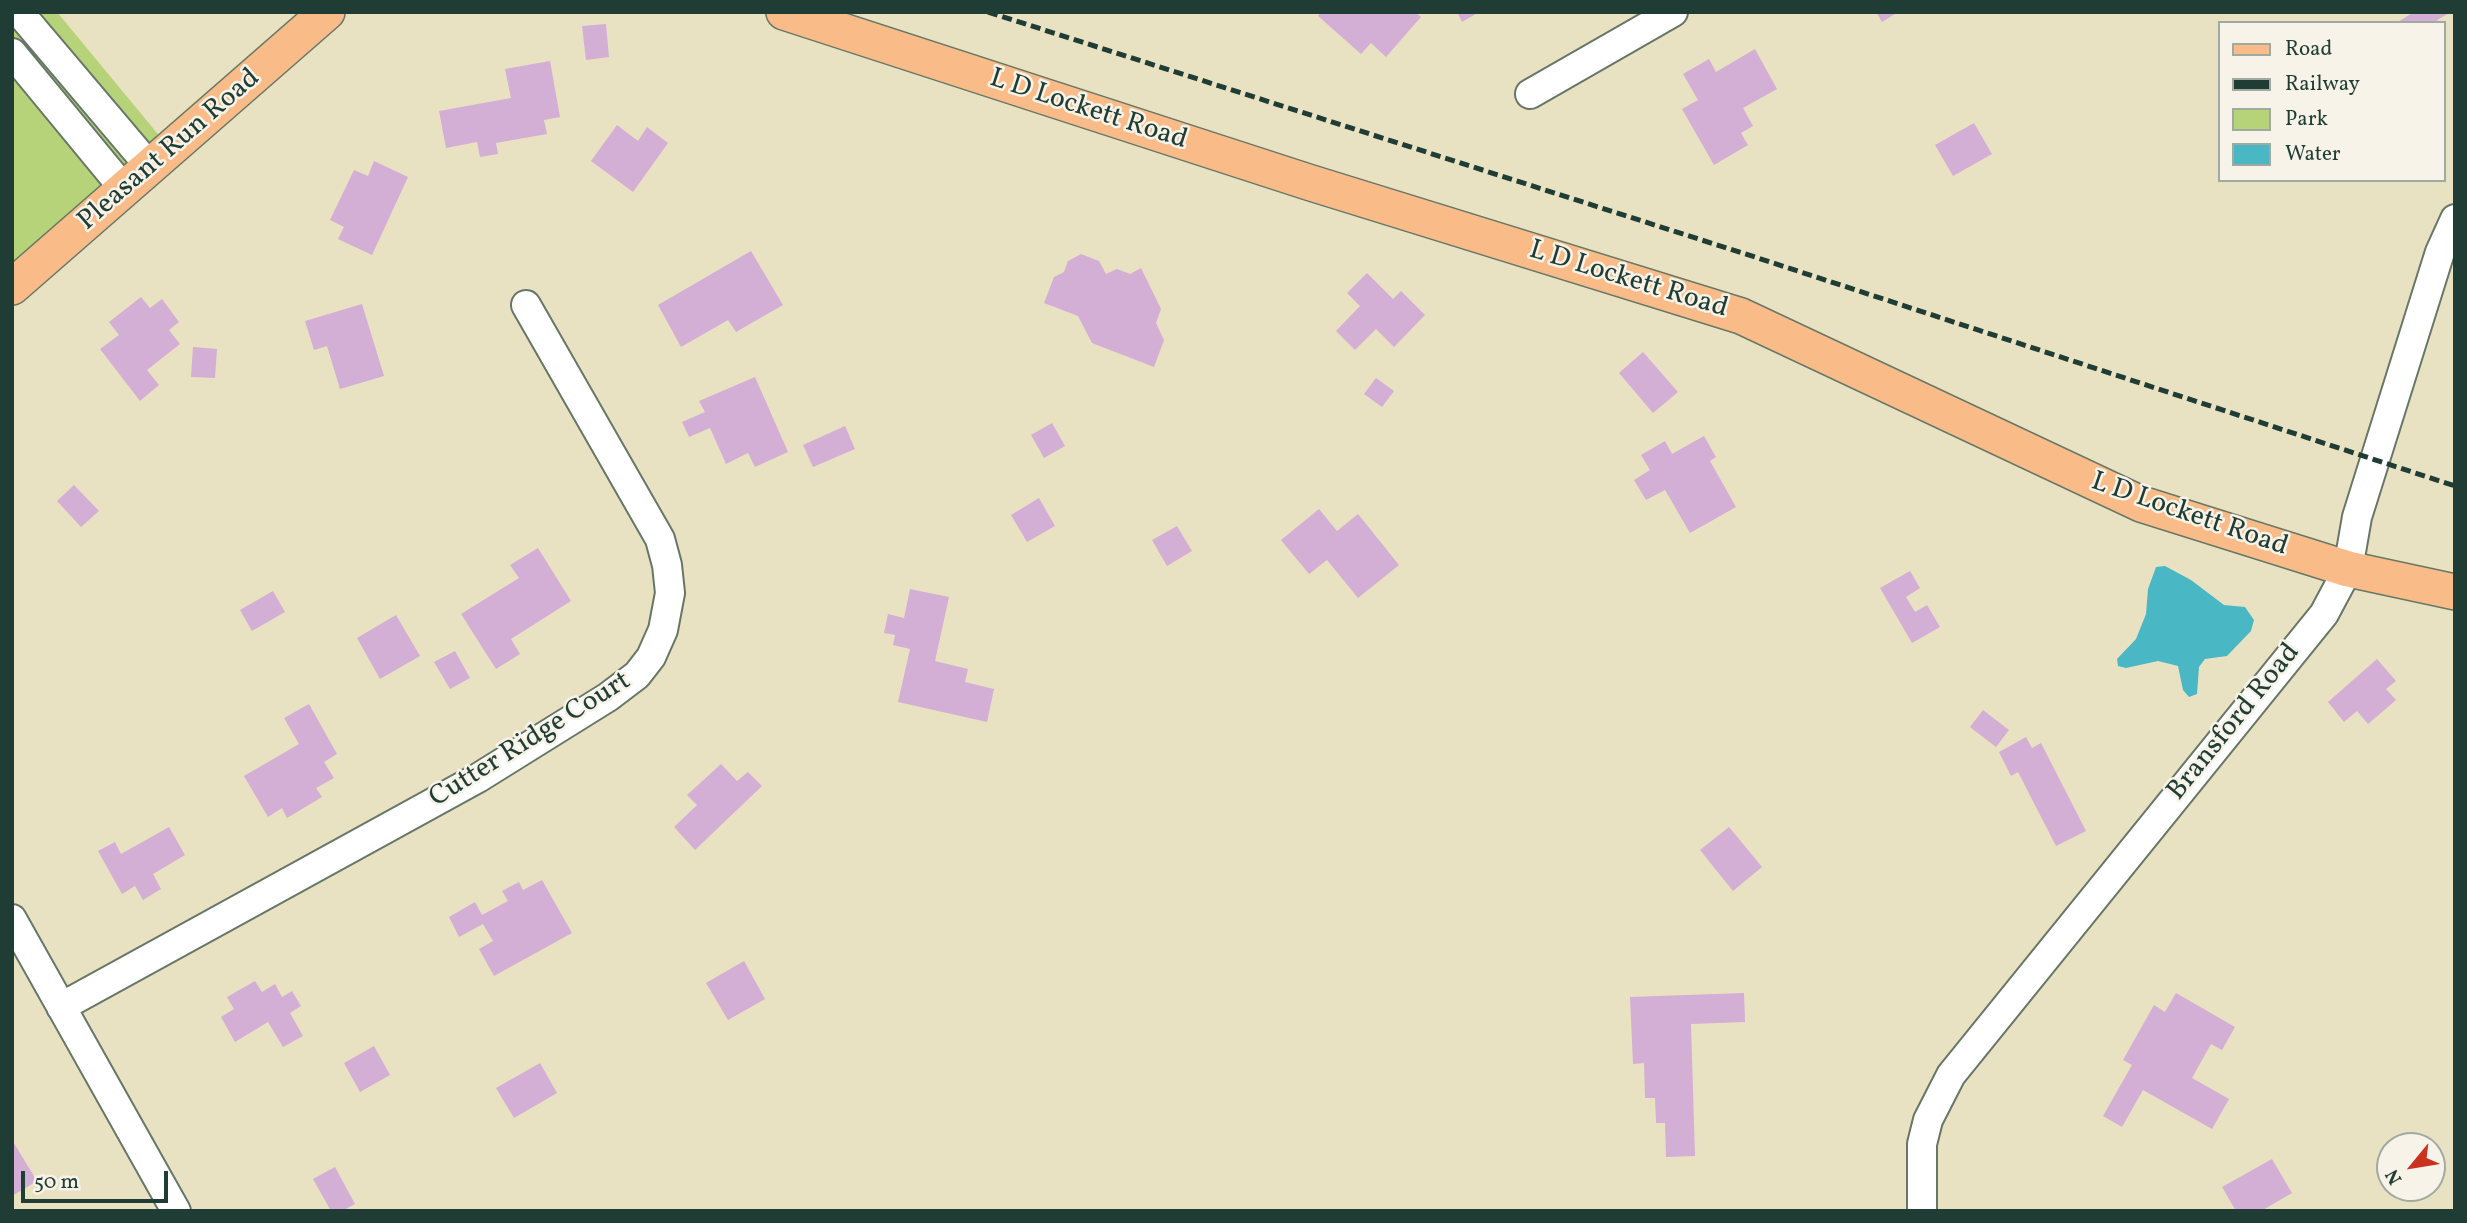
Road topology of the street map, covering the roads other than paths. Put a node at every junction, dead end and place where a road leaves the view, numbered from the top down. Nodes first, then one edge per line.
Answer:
1 (19, 12) edge
2 (327, 12) edge
3 (784, 12) edge
4 (1672, 12) edge
5 (12, 53) edge
6 (1530, 94) dead end
7 (138, 179) junction
8 (2455, 219) edge
9 (12, 287) edge
10 (526, 305) dead end
11 (2348, 569) junction
12 (2455, 592) edge
13 (12, 919) edge
14 (61, 1007) junction
15 (176, 1211) edge
16 (1922, 1211) edge

1 - 7 street
2 - 7 main road, Pleasant Run Road
3 - 11 main road, L D Lockett Road
4 - 6 street
5 - 7 street
7 - 9 main road, Pleasant Run Road
8 - 11 street, Bransford Road
10 - 14 street, Cutter Ridge Court
11 - 12 main road, L D Lockett Road
11 - 16 street, Bransford Road
13 - 14 street
14 - 15 street

